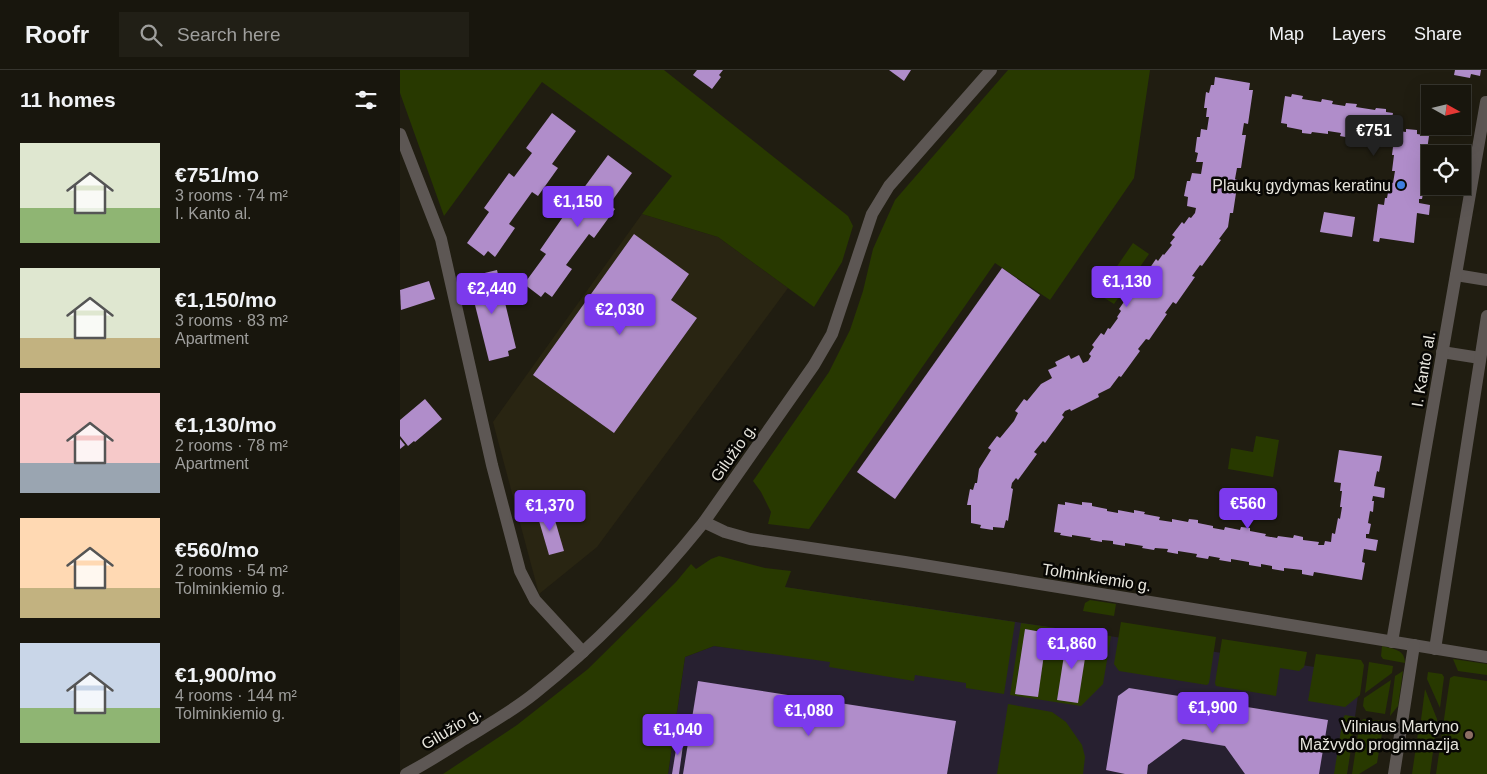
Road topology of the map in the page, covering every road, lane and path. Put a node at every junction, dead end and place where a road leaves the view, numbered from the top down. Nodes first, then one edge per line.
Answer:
1 (991, 70) edge
2 (1486, 102) edge
3 (400, 134) edge
4 (1456, 274) junction
5 (1487, 280) edge
6 (1487, 316) edge
7 (1442, 352) junction
8 (1480, 358) junction
9 (704, 522) junction
10 (1392, 642) junction
11 (1414, 645) junction
12 (1434, 649) junction
13 (583, 652) junction
14 (1487, 657) edge
15 (406, 774) edge
16 (1394, 774) edge

1 - 9 street, Gilužio g.
2 - 4 street, I. Kanto al.
3 - 13 street
4 - 5 street
4 - 7 street, I. Kanto al.
6 - 8 street
7 - 8 street
7 - 10 street, I. Kanto al.
8 - 12 street
9 - 10 street, Tolminkiemio g.
9 - 13 street, Gilužio g.
10 - 11 street, Tolminkiemio g.
11 - 12 street, Tolminkiemio g.
11 - 16 street
12 - 14 street, Tolminkiemio g.
13 - 15 street, Gilužio g.

